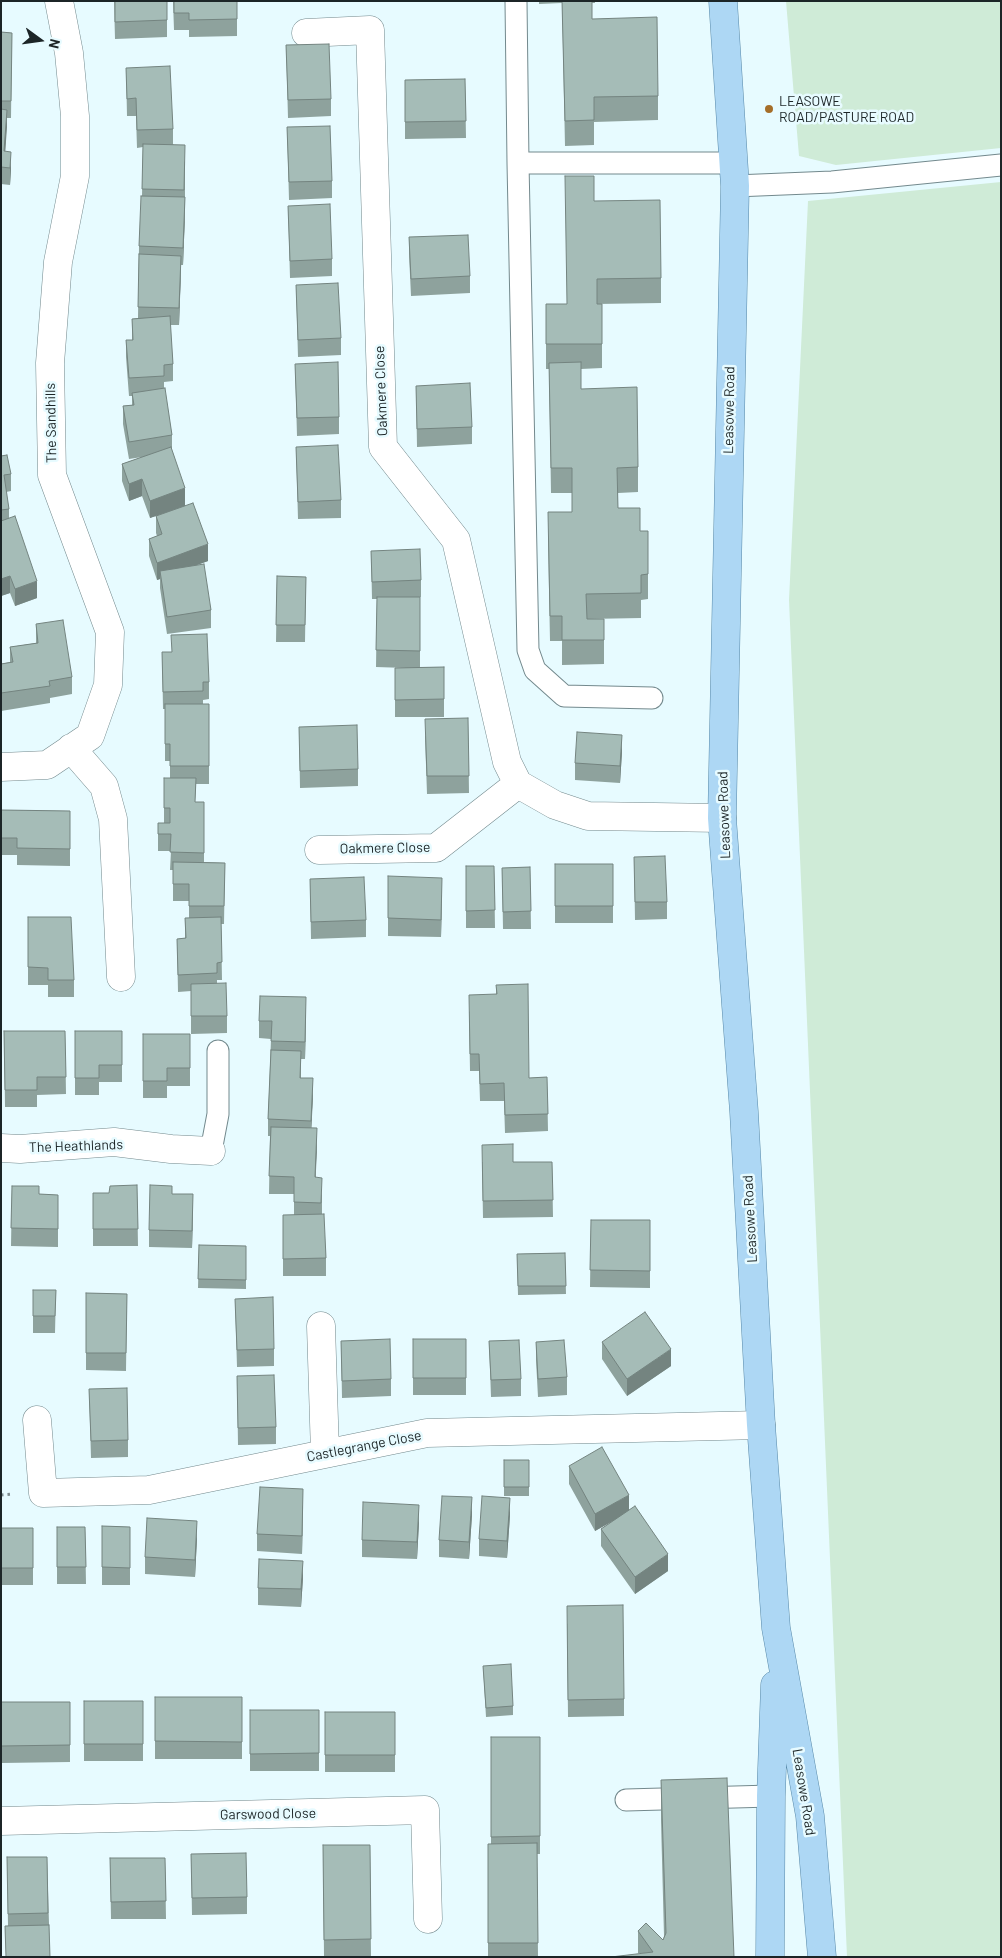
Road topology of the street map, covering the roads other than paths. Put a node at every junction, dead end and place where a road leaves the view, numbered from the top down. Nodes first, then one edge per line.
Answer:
1 (60, 1) edge
2 (516, 1) edge
3 (723, 1) edge
4 (306, 33) dead end
5 (518, 163) junction
6 (1001, 165) edge
7 (734, 174) junction
8 (652, 698) dead end
9 (71, 748) junction
10 (1, 767) edge
11 (518, 784) junction
12 (722, 818) junction
13 (319, 850) dead end
14 (121, 977) dead end
15 (218, 1051) dead end
16 (1, 1148) edge
17 (211, 1151) joint
18 (321, 1326) dead end
19 (37, 1420) dead end
20 (761, 1425) junction
21 (325, 1453) junction
22 (776, 1628) junction
23 (771, 1796) junction
24 (626, 1800) dead end
25 (1, 1821) edge
26 (428, 1919) dead end
27 (770, 1957) edge
28 (822, 1957) edge

1 - 9 street, The Sandhills
2 - 5 lane
3 - 7 main road, Leasowe Road
4 - 11 street, Oakmere Close
5 - 7 lane
5 - 8 lane
6 - 7 lane
7 - 12 main road, Leasowe Road
9 - 10 street, The Sandhills
9 - 14 street
11 - 12 street
11 - 13 street, Oakmere Close
12 - 20 main road, Leasowe Road
15 - 17 lane
16 - 17 street, The Heathlands
18 - 21 street
19 - 21 street, Castlegrange Close
20 - 21 street, Castlegrange Close
20 - 22 main road, Leasowe Road
22 - 23 main road, Leasowe Road
22 - 28 main road, Leasowe Road
23 - 24 lane
23 - 27 main road, Leasowe Road
25 - 26 street, Garswood Close

